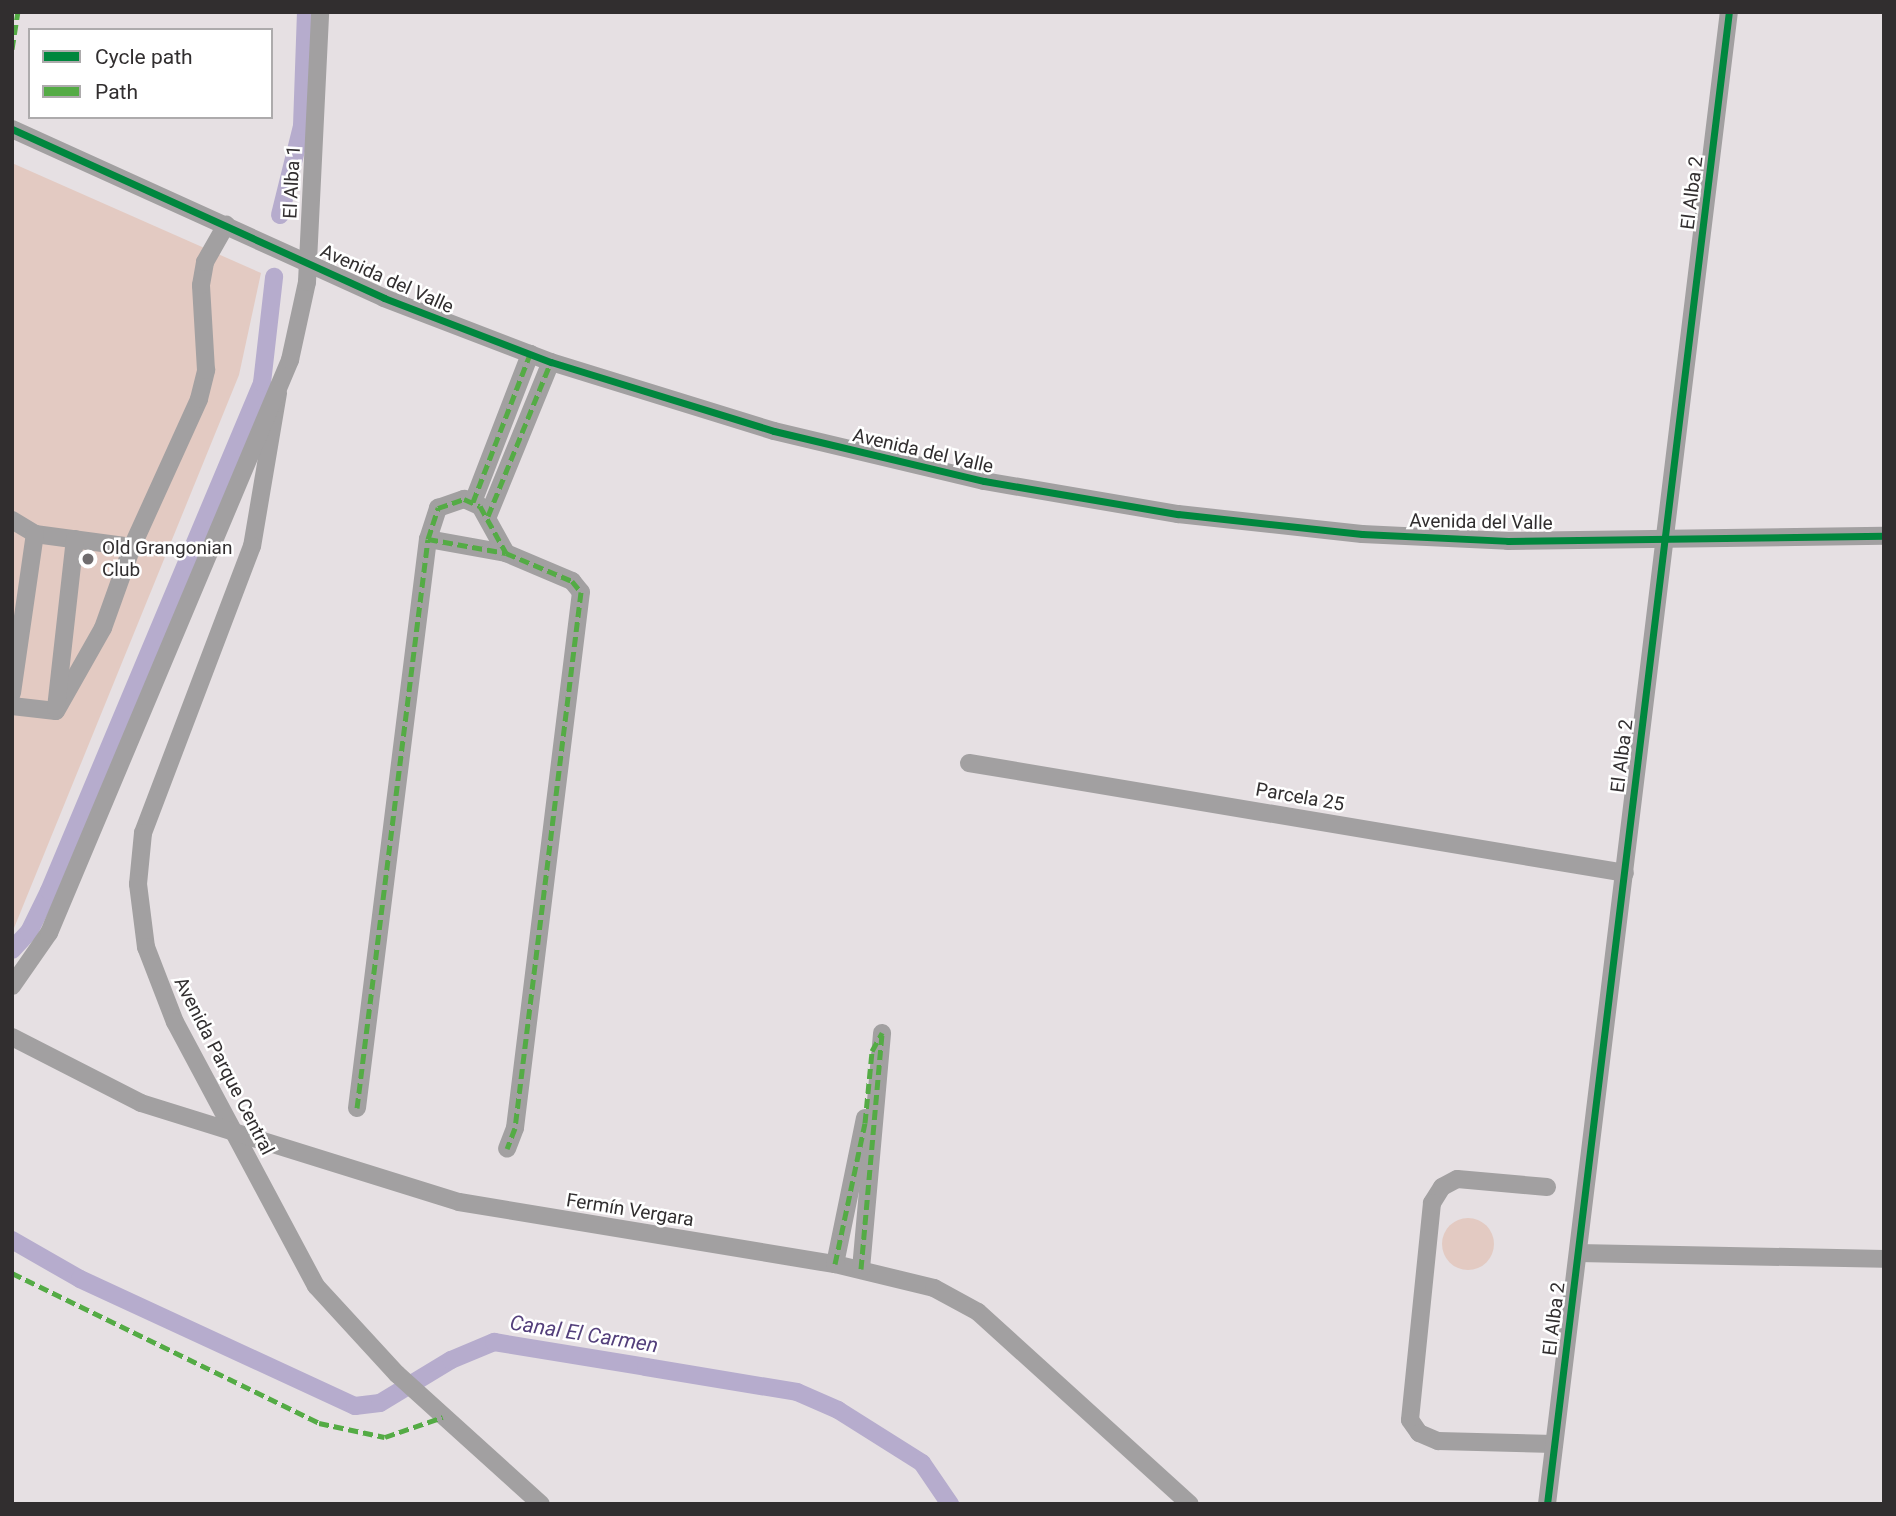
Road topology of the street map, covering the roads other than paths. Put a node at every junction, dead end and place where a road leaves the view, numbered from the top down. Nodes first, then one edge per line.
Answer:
1 (320, 12) edge
2 (1729, 12) edge
3 (12, 129) edge
4 (226, 225) junction
5 (309, 261) junction
6 (530, 354) junction
7 (551, 362) junction
8 (278, 393) junction
9 (473, 502) junction
10 (488, 516) junction
11 (12, 520) edge
12 (34, 534) junction
13 (1884, 536) edge
14 (75, 539) junction
15 (428, 539) junction
16 (1666, 539) junction
17 (132, 547) junction
18 (506, 553) junction
19 (12, 693) edge
20 (12, 706) edge
21 (56, 711) junction
22 (969, 763) dead end
23 (1625, 873) junction
24 (12, 986) edge
25 (12, 1037) edge
26 (357, 1108) dead end
27 (506, 1149) dead end
28 (1548, 1187) dead end
29 (1578, 1253) junction
30 (1884, 1259) edge
31 (835, 1264) junction
32 (861, 1269) junction
33 (1554, 1444) junction
34 (541, 1504) edge
35 (1190, 1504) edge
36 (1547, 1504) edge

1 - 5 street, El Alba 1
2 - 16 street, El Alba 2
3 - 4 street, Avenida del Valle
4 - 5 street, Avenida del Valle
4 - 17 street
5 - 6 street, Avenida del Valle
5 - 8 street, El Alba 1
6 - 7 street, Avenida del Valle
6 - 9 street
7 - 10 street
7 - 16 street, Avenida del Valle
8 - 24 street
8 - 34 street, Avenida Parque Central
9 - 10 street
9 - 15 street
10 - 18 street
11 - 12 street
12 - 14 street
12 - 19 street
13 - 16 street, Avenida del Valle
14 - 17 street
14 - 21 street
15 - 18 street
15 - 26 street
16 - 23 street, El Alba 2
17 - 21 street
18 - 27 street
20 - 21 street
22 - 23 street, Parcela 25
23 - 29 street, El Alba 2
25 - 31 street, Fermín Vergara
28 - 33 street
29 - 30 street
29 - 33 street, El Alba 2
31 - 32 street, Fermín Vergara
31 - 32 street
32 - 35 street, Fermín Vergara
33 - 36 street, El Alba 2

